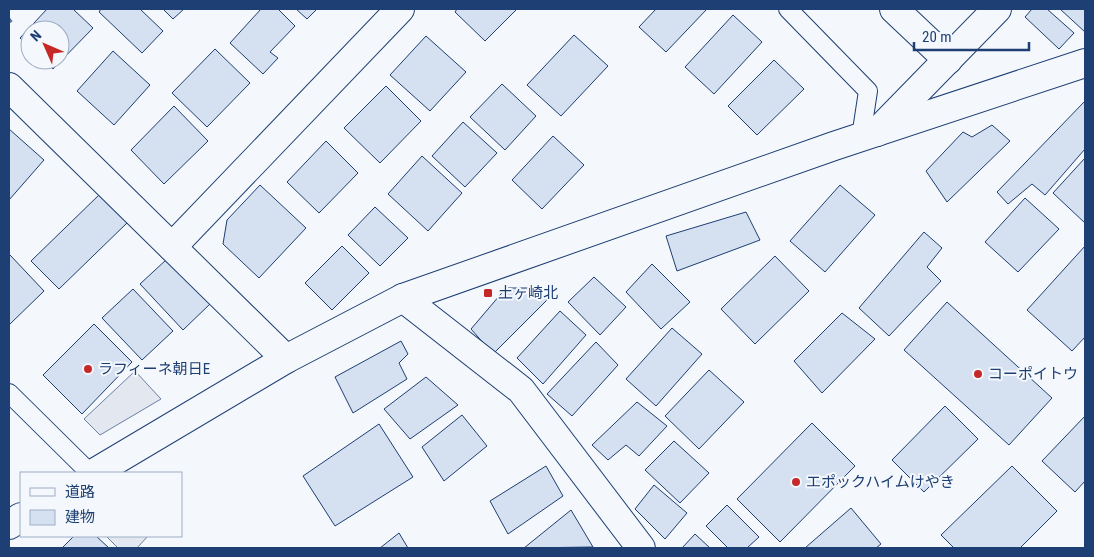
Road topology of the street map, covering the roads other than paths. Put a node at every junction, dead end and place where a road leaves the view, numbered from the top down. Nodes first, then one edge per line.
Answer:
1 (400, 9) edge
2 (788, 9) edge
3 (894, 9) edge
4 (997, 9) edge
5 (948, 60) junction
6 (1085, 63) edge
7 (9, 88) edge
8 (869, 135) junction
9 (172, 247) junction
10 (403, 298) junction
11 (286, 359) junction
12 (9, 393) edge
13 (91, 472) edge
14 (94, 472) edge
15 (20, 518) edge
16 (9, 525) edge
17 (641, 548) edge

1 - 9 street
2 - 8 lane
3 - 5 street
4 - 5 street
5 - 8 street
6 - 8 street
7 - 9 street
8 - 10 street
9 - 11 street
10 - 11 street
10 - 17 street
11 - 14 street
12 - 13 lane
15 - 16 street

